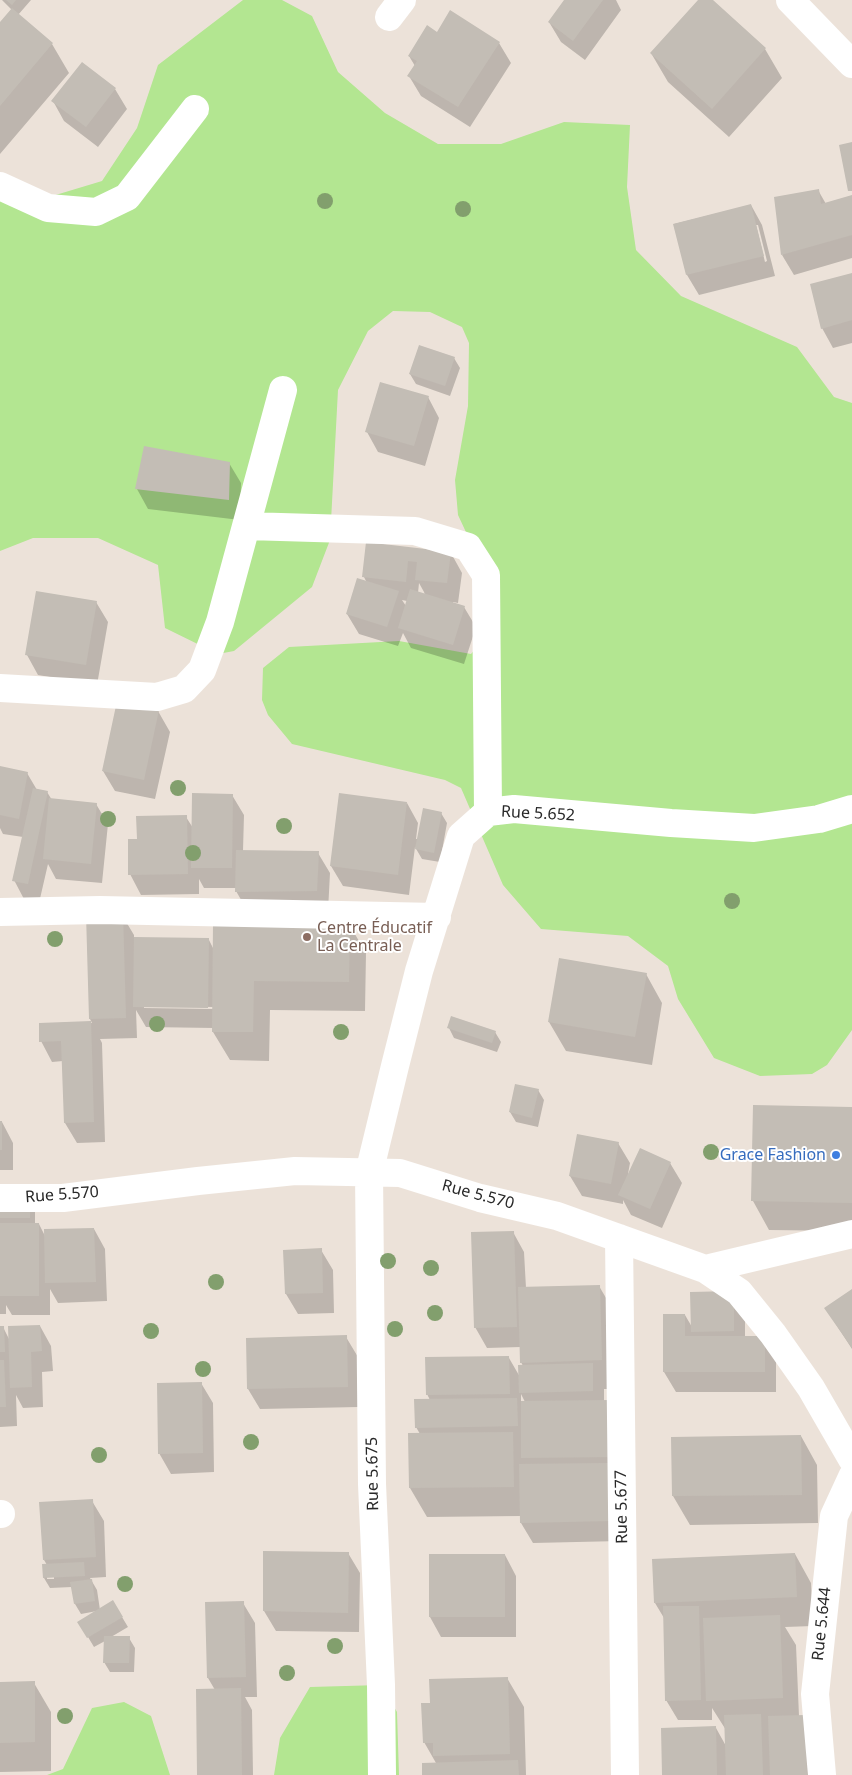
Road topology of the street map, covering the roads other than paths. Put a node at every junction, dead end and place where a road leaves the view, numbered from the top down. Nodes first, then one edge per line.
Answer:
1 (790, 0) edge
2 (852, 64) edge
3 (195, 109) dead end
4 (0, 186) edge
5 (283, 390) dead end
6 (247, 526) junction
7 (0, 688) edge
8 (852, 809) edge
9 (488, 812) junction
10 (0, 912) edge
11 (437, 918) junction
12 (369, 1173) junction
13 (0, 1198) edge
14 (852, 1234) edge
15 (619, 1238) junction
16 (705, 1269) junction
17 (852, 1459) edge
18 (852, 1477) edge
19 (382, 1775) edge
20 (626, 1775) edge
21 (822, 1775) edge

1 - 2 street
3 - 4 street
5 - 6 street
6 - 7 street
6 - 9 street
8 - 9 street, Rue 5.652
9 - 11 street, Rue 5.652
10 - 11 street
11 - 12 street, Rue 5.652
12 - 13 street, Rue 5.570
12 - 15 street, Rue 5.570
12 - 19 street, Rue 5.675
14 - 16 street
15 - 16 street, Rue 5.570
15 - 20 street, Rue 5.677
16 - 17 street, Rue 5.570
18 - 21 street, Rue 5.644

